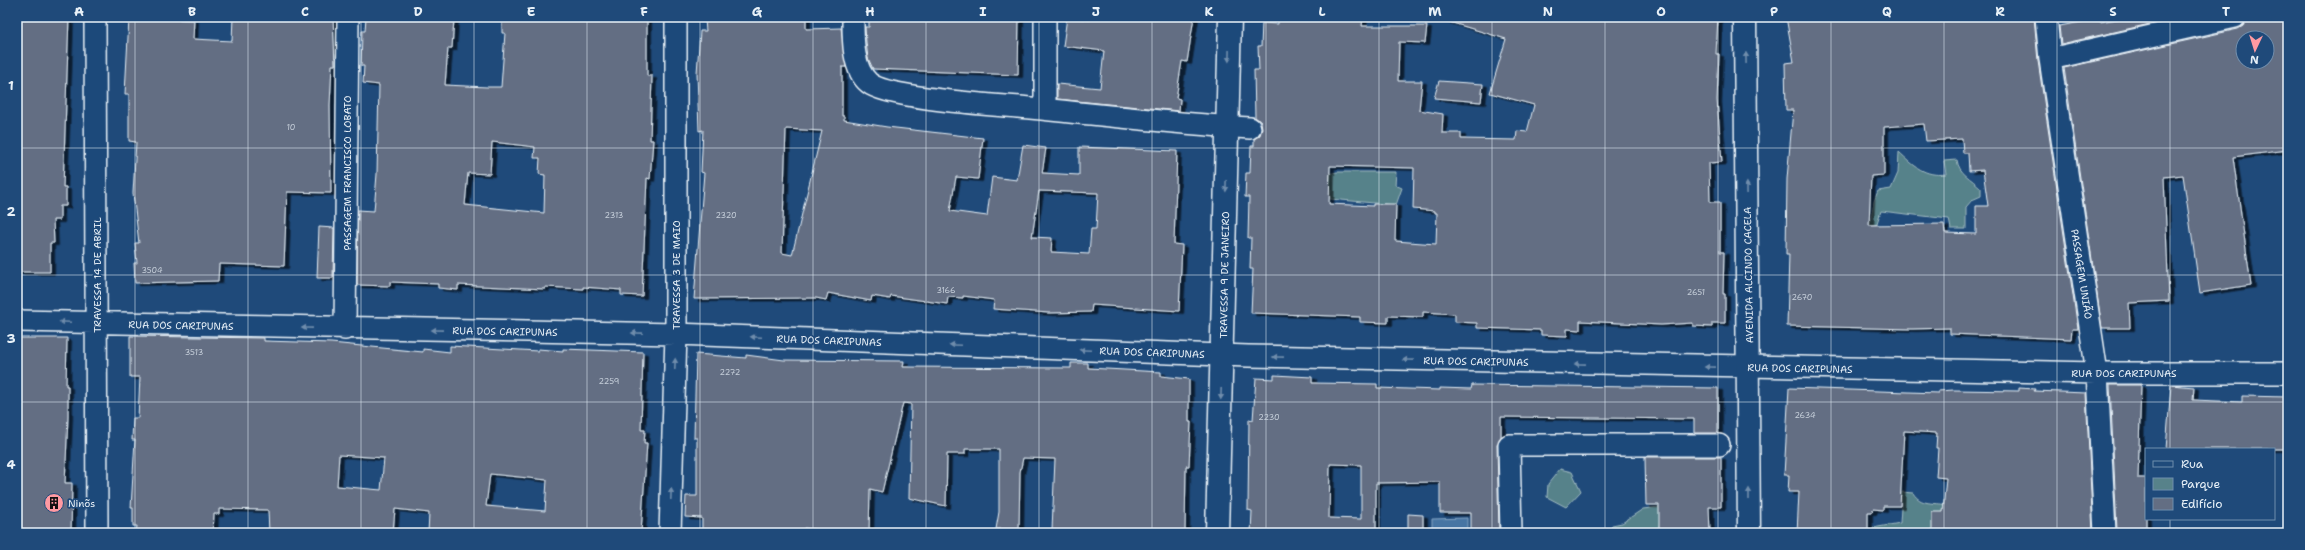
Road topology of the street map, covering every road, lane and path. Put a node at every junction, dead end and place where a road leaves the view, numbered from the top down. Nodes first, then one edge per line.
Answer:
1 (95, 17) edge
2 (348, 17) edge
3 (676, 17) edge
4 (853, 17) edge
5 (1046, 17) edge
6 (1230, 17) edge
7 (1745, 17) edge
8 (2046, 17) edge
9 (2235, 17) edge
10 (2050, 59) junction
11 (1045, 110) junction
12 (1228, 127) junction
13 (1250, 128) dead end
14 (17, 321) edge
15 (97, 324) junction
16 (345, 329) junction
17 (676, 334) junction
18 (1222, 355) junction
19 (1749, 367) junction
20 (2097, 373) junction
21 (2288, 373) edge
22 (1719, 445) dead end
23 (97, 533) edge
24 (670, 533) edge
25 (1217, 533) edge
26 (1511, 533) edge
27 (1749, 533) edge
28 (2105, 533) edge

1 - 15 street, TRAVESSA 14 DE ABRIL
2 - 16 street, PASSAGEM FRANCISCO LOBATO
3 - 17 street, TRAVESSA 3 DE MAIO
4 - 11 street
5 - 11 street
6 -> 12 main road, TRAVESSA 9 DE JANEIRO
19 -> 7 main road, AVENIDA ALCINDO CACELA
8 - 10 street, PASSAGEM UNIÃO
9 - 10 street
10 - 20 street, PASSAGEM UNIÃO
11 - 12 street
12 - 13 street
12 -> 18 main road, TRAVESSA 9 DE JANEIRO
15 -> 14 street, RUA DOS CARIPUNAS
16 -> 15 street, RUA DOS CARIPUNAS
15 - 23 street, TRAVESSA 14 DE ABRIL
17 -> 16 street, RUA DOS CARIPUNAS
18 -> 17 street, RUA DOS CARIPUNAS
24 -> 17 street, TRAVESSA 3 DE MAIO
19 -> 18 street, RUA DOS CARIPUNAS
18 -> 25 main road, TRAVESSA 9 DE JANEIRO
19 - 20 street, RUA DOS CARIPUNAS
27 -> 19 main road, AVENIDA ALCINDO CACELA
20 - 21 street, RUA DOS CARIPUNAS
20 - 28 street, PASSAGEM UNIÃO
22 - 26 street

